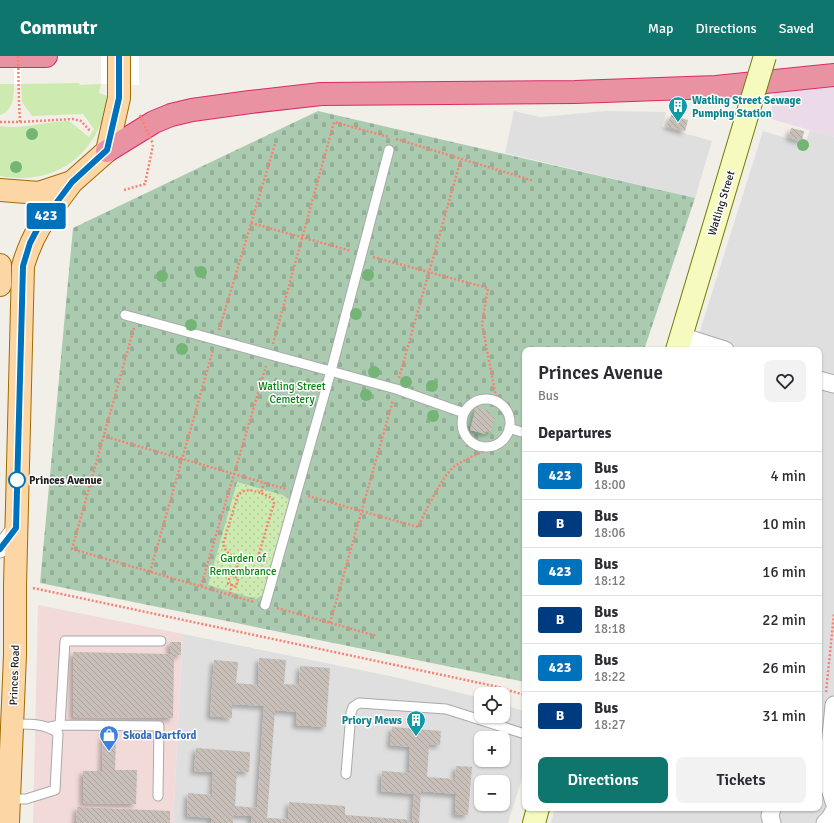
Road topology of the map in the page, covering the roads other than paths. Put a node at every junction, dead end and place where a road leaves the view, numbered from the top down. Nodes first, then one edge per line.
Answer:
1 (0, 56) edge
2 (46, 56) edge
3 (119, 56) edge
4 (765, 56) edge
5 (834, 75) edge
6 (107, 150) junction
7 (389, 150) road end
8 (72, 182) junction
9 (0, 190) edge
10 (0, 265) edge
11 (0, 285) edge
12 (125, 315) dead end
13 (679, 343) edge
14 (705, 347) edge
15 (331, 371) junction
16 (822, 381) edge
17 (834, 384) edge
18 (464, 413) junction
19 (509, 428) junction
20 (522, 432) edge
21 (16, 528) junction
22 (0, 548) edge
23 (265, 605) road end
24 (161, 641) dead end
25 (830, 700) edge
26 (11, 724) junction
27 (60, 725) junction
28 (50, 727) junction
29 (522, 733) edge
30 (346, 774) dead end
31 (823, 781) edge
32 (158, 796) dead end
33 (9, 799) junction
34 (834, 802) edge
35 (537, 811) edge
36 (771, 811) edge
37 (834, 811) edge
38 (8, 823) edge
39 (534, 823) edge
40 (772, 823) edge
41 (825, 823) edge

1 - 2 highway
3 - 6 main road
4 - 13 main road, Watling Street, bridge
5 - 6 highway
6 - 8 main road
7 - 15 lane
8 - 9 main road
8 - 21 main road, Princes Road
10 - 11 main road
12 - 15 lane
13 - 14 street
15 - 18 lane
15 - 23 lane
16 - 17 street
18 - 19 lane
18 - 19 lane
19 - 20 lane
21 - 22 street
21 - 26 main road, Princes Road
24 - 27 lane
25 - 31 street
26 - 28 lane
26 - 33 main road, Princes Road
27 - 28 lane
27 - 32 lane
28 - 33 lane
29 - 30 lane
31 - 34 street
33 - 38 main road, Princes Road
35 - 39 main road
36 - 40 street
37 - 41 street

